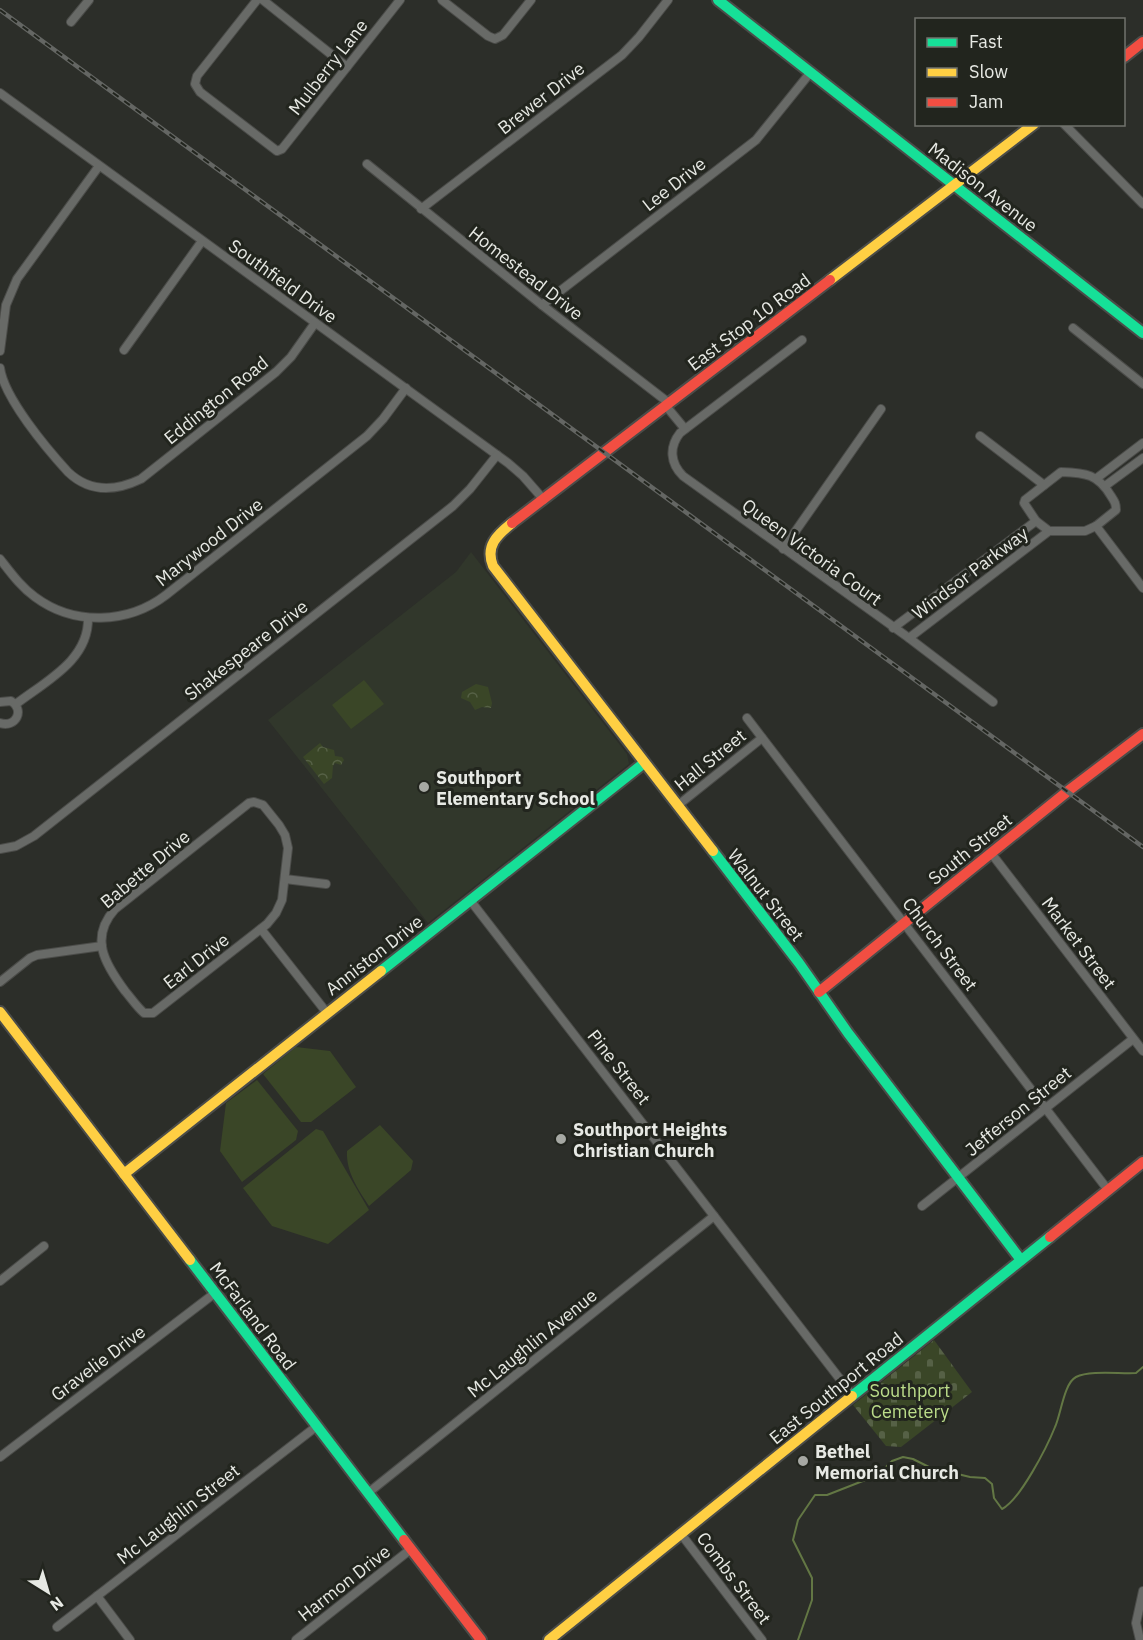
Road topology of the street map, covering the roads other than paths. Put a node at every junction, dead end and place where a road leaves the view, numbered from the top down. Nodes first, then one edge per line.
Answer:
1 (89, 0) edge
2 (258, 0) edge
3 (263, 0) edge
4 (400, 0) edge
5 (442, 0) edge
6 (531, 0) edge
7 (669, 0) edge
8 (718, 0) edge
9 (71, 22) dead end
10 (1143, 42) edge
11 (1125, 56) edge
12 (347, 67) junction
13 (810, 73) junction
14 (0, 93) edge
15 (1031, 126) edge
16 (1066, 126) edge
17 (367, 164) dead end
18 (99, 166) junction
19 (953, 186) junction
20 (1143, 204) edge
21 (421, 209) junction
22 (202, 241) junction
23 (542, 305) junction
24 (315, 323) junction
25 (1072, 328) dead end
26 (1143, 333) edge
27 (802, 340) dead end
28 (124, 350) dead end
29 (0, 351) edge
30 (0, 368) edge
31 (1143, 384) edge
32 (406, 388) junction
33 (668, 405) junction
34 (881, 409) dead end
35 (685, 429) junction
36 (980, 436) dead end
37 (1143, 443) edge
38 (496, 455) junction
39 (1143, 458) edge
40 (1097, 478) junction
41 (1044, 485) junction
42 (1106, 486) junction
43 (544, 500) junction
44 (1036, 521) junction
45 (1096, 526) junction
46 (1049, 531) junction
47 (489, 549) joint
48 (783, 549) junction
49 (2, 564) edge
50 (1143, 588) edge
51 (88, 618) junction
52 (893, 628) junction
53 (909, 638) junction
54 (0, 702) edge
55 (993, 702) dead end
56 (16, 704) junction
57 (747, 718) dead end
58 (0, 723) edge
59 (1143, 734) edge
60 (762, 738) junction
61 (644, 763) junction
62 (256, 802) joint
63 (677, 806) junction
64 (0, 849) edge
65 (991, 853) junction
66 (285, 879) junction
67 (326, 884) dead end
68 (470, 900) junction
69 (904, 923) junction
70 (261, 928) junction
71 (102, 946) junction
72 (0, 982) edge
73 (819, 992) junction
74 (0, 1012) edge
75 (327, 1013) junction
76 (1133, 1038) junction
77 (1143, 1051) edge
78 (1046, 1108) junction
79 (1143, 1162) edge
80 (124, 1174) junction
81 (958, 1179) junction
82 (1108, 1190) junction
83 (922, 1206) dead end
84 (714, 1216) junction
85 (44, 1246) dead end
86 (1021, 1260) junction
87 (0, 1281) edge
88 (215, 1293) junction
89 (853, 1395) junction
90 (317, 1426) junction
91 (0, 1457) edge
92 (368, 1493) junction
93 (681, 1534) junction
94 (411, 1549) junction
95 (1143, 1591) edge
96 (97, 1596) junction
97 (57, 1627) dead end
98 (130, 1640) edge
99 (296, 1640) edge
100 (481, 1640) edge
101 (549, 1640) edge
102 (762, 1640) edge
103 (1140, 1640) edge

1 - 9 street
2 - 12 street, Mulberry Lane
3 - 12 street
4 - 12 street, Mulberry Lane
5 - 6 street
7 - 21 street, Brewer Drive
8 - 13 street, Madison Avenue
10 - 11 street
13 - 19 street, Madison Avenue
13 - 23 street, Lee Drive
14 - 18 street, Southfield Drive
15 - 19 street, East Stop 10 Road
16 - 20 street
17 - 21 street, Homestead Drive
18 - 22 street, Southfield Drive
18 - 29 street
19 - 26 street, Madison Avenue
19 - 33 street, East Stop 10 Road
21 - 23 street, Homestead Drive
22 - 24 street, Southfield Drive
22 - 28 street
23 - 33 street, Homestead Drive
24 - 30 street, Eddington Road
24 - 32 street, Southfield Drive
25 - 31 street
27 - 35 street
32 - 38 street, Southfield Drive
32 - 51 street, Marywood Drive
33 - 35 street
33 - 43 street, East Stop 10 Road
34 - 48 street
35 - 48 street, Queen Victoria Court
36 - 41 street
37 - 40 street
38 - 43 street, Southfield Drive
38 - 64 street, Shakespeare Drive
39 - 42 street
40 - 41 street, Windsor Parkway
40 - 42 street
41 - 44 street, Windsor Parkway
42 - 45 street
43 - 47 street, East Stop 10 Road
44 - 46 street, Windsor Parkway
44 - 52 street, Windsor Parkway
45 - 46 street, Windsor Parkway
45 - 50 street
46 - 53 street, Windsor Parkway
47 - 61 street, Walnut Street
48 - 52 street, Queen Victoria Court
49 - 51 street, Marywood Drive
51 - 56 street
52 - 53 street, Queen Victoria Court
53 - 55 street, Queen Victoria Court
54 - 56 street
56 - 58 street
57 - 60 street, Church Street
59 - 65 street, South Street
60 - 63 street, Hall Street
60 - 69 street, Church Street
61 - 63 street, Walnut Street
61 - 68 street, Anniston Drive
62 - 66 street, Earl Drive
62 - 71 street, Babette Drive
63 - 73 street, Walnut Street
65 - 69 street, South Street
65 - 76 street, Market Street
66 - 67 street
66 - 70 street, Earl Drive
68 - 75 street, Anniston Drive
68 - 84 street, Pine Street
69 - 73 street, South Street
69 - 78 street, Church Street
70 - 71 street, Earl Drive
70 - 75 street
71 - 72 street
73 - 81 street, Walnut Street
74 - 80 street, McFarland Road
75 - 80 street, Anniston Drive
76 - 77 street, Market Street
76 - 78 street, Jefferson Street
78 - 81 street, Jefferson Street
78 - 82 street, Church Street
79 - 82 street, East Southport Road
80 - 88 street, McFarland Road
81 - 83 street, Jefferson Street
81 - 86 street, Walnut Street
82 - 86 street, East Southport Road
84 - 89 street, Pine Street
84 - 92 street, Mc Laughlin Avenue
85 - 87 street
86 - 89 street, East Southport Road
88 - 90 street, McFarland Road
88 - 91 street, Gravelie Drive
89 - 93 street, East Southport Road
90 - 92 street, McFarland Road
90 - 96 street, Mc Laughlin Street
92 - 94 street, McFarland Road
93 - 101 street, East Southport Road
93 - 102 street, Combs Street
94 - 99 street, Harmon Drive
94 - 100 street, McFarland Road
95 - 103 street
96 - 97 street, Mc Laughlin Street
96 - 98 street

